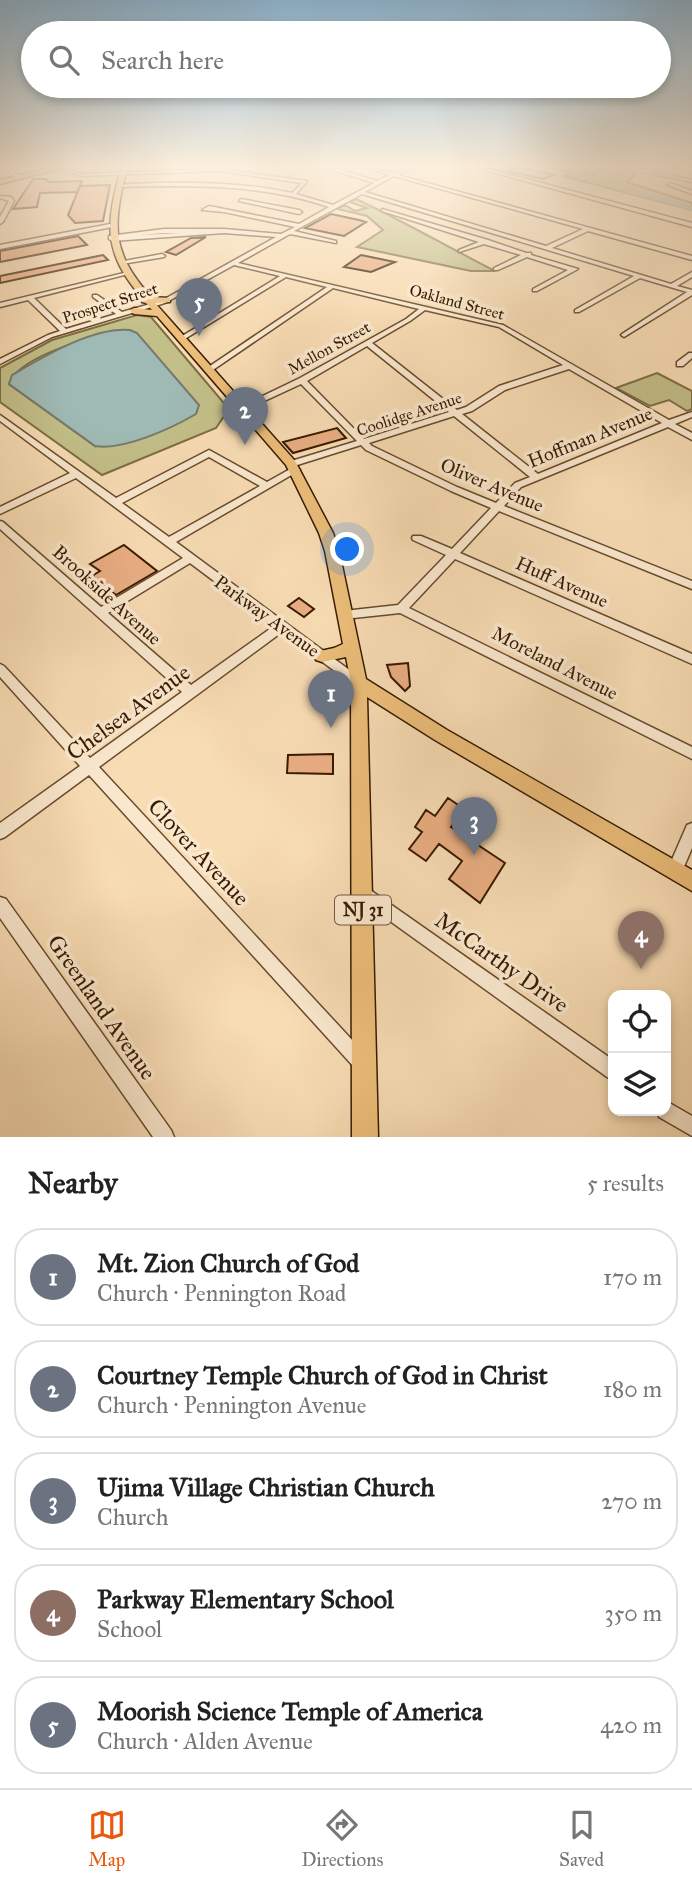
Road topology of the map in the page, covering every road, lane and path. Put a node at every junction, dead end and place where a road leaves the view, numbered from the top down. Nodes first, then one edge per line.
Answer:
1 (111, 221) edge
2 (275, 221) edge
3 (309, 221) edge
4 (416, 221) edge
5 (459, 221) edge
6 (559, 221) edge
7 (280, 222) joint
8 (110, 226) junction
9 (300, 226) junction
10 (588, 229) junction
11 (286, 234) junction
12 (502, 234) junction
13 (112, 238) junction
14 (334, 242) dead end
15 (484, 242) junction
16 (0, 247) edge
17 (545, 248) junction
18 (461, 251) dead end
19 (527, 255) junction
20 (162, 256) dead end
21 (692, 258) edge
22 (590, 261) junction
23 (122, 262) junction
24 (233, 263) junction
25 (496, 269) dead end
26 (573, 270) junction
27 (126, 273) junction
28 (692, 274) edge
29 (285, 275) junction
30 (639, 276) junction
31 (333, 286) junction
32 (672, 286) junction
33 (535, 290) dead end
34 (692, 292) edge
35 (95, 296) dead end
36 (29, 297) junction
37 (167, 300) joint
38 (0, 305) edge
39 (151, 306) junction
40 (424, 307) junction
41 (134, 311) joint
42 (577, 311) dead end
43 (121, 315) junction
44 (65, 332) junction
45 (624, 335) dead end
46 (181, 339) junction
47 (367, 343) junction
48 (692, 355) edge
49 (0, 362) edge
50 (680, 364) dead end
51 (569, 366) junction
52 (210, 370) junction
53 (302, 381) junction
54 (244, 407) junction
55 (453, 414) junction
56 (692, 414) edge
57 (0, 417) edge
58 (669, 424) junction
59 (692, 438) edge
60 (363, 444) junction
61 (293, 467) junction
62 (76, 474) junction
63 (536, 477) junction
64 (265, 485) junction
65 (115, 503) junction
66 (497, 507) junction
67 (0, 511) edge
68 (0, 524) edge
69 (417, 538) dead end
70 (168, 542) junction
71 (454, 553) junction
72 (190, 559) junction
73 (692, 585) edge
74 (401, 609) junction
75 (100, 613) junction
76 (344, 615) junction
77 (280, 627) junction
78 (350, 647) junction
79 (322, 656) junction
80 (692, 659) edge
81 (0, 669) edge
82 (359, 683) junction
83 (190, 692) junction
84 (692, 753) edge
85 (89, 766) junction
86 (692, 830) edge
87 (0, 832) edge
88 (676, 871) junction
89 (692, 881) edge
90 (363, 893) junction
91 (0, 905) edge
92 (365, 1066) junction
93 (608, 1067) edge
94 (671, 1113) edge
95 (692, 1127) edge
96 (164, 1137) edge
97 (365, 1137) edge

1 - 8 main road, NJ 31
2 - 7 street
3 - 9 street, Prospect Street
4 - 15 street
5 - 12 street
6 - 10 street
7 - 9 street
8 - 13 main road, NJ 31
8 - 16 street
9 - 11 street, Prospect Street
10 - 17 street
10 - 21 street
11 - 13 street
11 - 14 street
11 - 24 street, Prospect Street
12 - 15 street
12 - 17 street
13 - 23 main road, NJ 31
15 - 18 street
15 - 19 street
17 - 19 street
17 - 22 street
19 - 25 street
19 - 26 street
20 - 23 street
22 - 26 street
22 - 30 street
23 - 27 main road, NJ 31
24 - 29 street, Oakland Street
24 - 37 street, Prospect Street
26 - 33 street
27 - 36 street
27 - 39 main road, NJ 31
28 - 32 street
29 - 31 street, Oakland Street
29 - 46 street
30 - 32 street
30 - 42 street
31 - 40 street, Oakland Street
31 - 52 street
32 - 34 street
34 - 45 street
35 - 43 street
36 - 38 street
36 - 44 street
37 - 39 main road
39 - 41 main road
39 - 46 main road, NJ 31
40 - 47 street, Mellon Street
40 - 51 street, Oakland Street
41 - 43 street, Prospect Street
43 - 44 street, Prospect Street
44 - 49 street, Prospect Street
46 - 52 main road, NJ 31
47 - 53 street, Mellon Street
47 - 55 street
48 - 50 street
51 - 55 street, Coolidge Avenue
51 - 58 street, Oakland Street
52 - 54 main road, NJ 31
53 - 54 street, Mellon Street
53 - 60 street, Oliver Avenue
54 - 61 main road, NJ 31
55 - 60 street, Coolidge Avenue
55 - 63 street
56 - 58 street, Hoffman Avenue
57 - 62 street, Parkway Avenue
58 - 59 street, Oakland Street
58 - 63 street, Hoffman Avenue
60 - 61 street, Coolidge Avenue
60 - 66 street, Oliver Avenue
61 - 64 street, Coolidge Avenue
61 - 76 main road, NJ 31
62 - 65 street, Parkway Avenue
62 - 67 street
63 - 66 street, Hoffman Avenue
64 - 65 street
64 - 70 street, Coolidge Avenue
65 - 70 street, Parkway Avenue
66 - 71 street, Hoffman Avenue
66 - 73 street, Oliver Avenue
68 - 75 street, Brookside Avenue
69 - 71 street, Huff Avenue
70 - 72 street, Parkway Avenue
71 - 74 street, Hoffman Avenue
71 - 80 street, Huff Avenue
72 - 75 street
72 - 77 street, Parkway Avenue
74 - 76 street
74 - 84 street, Moreland Avenue
75 - 83 street, Brookside Avenue
76 - 78 main road, NJ 31
77 - 79 street, Parkway Avenue
77 - 83 street, Chelsea Avenue
78 - 79 main road
78 - 82 main road, NJ 31
79 - 82 street, Parkway Avenue
81 - 85 street, Clover Avenue
82 - 88 main road, Parkway Avenue
82 - 90 main road, NJ 31
83 - 85 street, Chelsea Avenue
85 - 87 street, Chelsea Avenue
85 - 92 street, Clover Avenue
86 - 88 street
88 - 89 main road, Parkway Avenue
90 - 92 main road, NJ 31
90 - 93 street, McCarthy Drive
91 - 96 street, Greenland Avenue
92 - 97 main road, NJ 31
94 - 95 street

